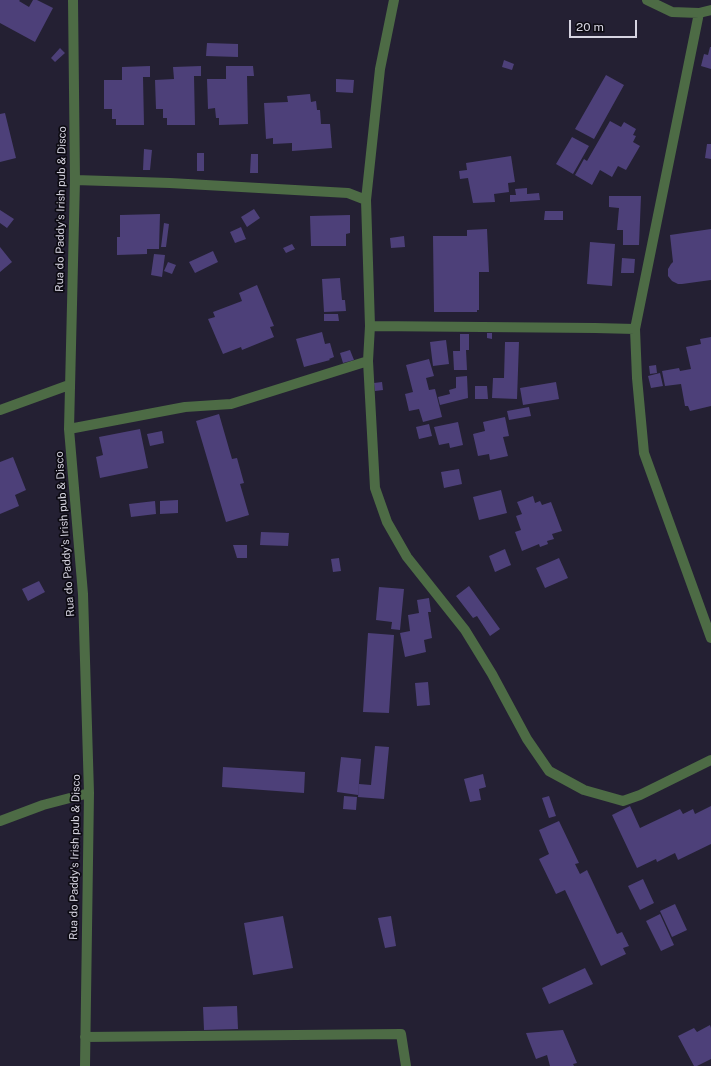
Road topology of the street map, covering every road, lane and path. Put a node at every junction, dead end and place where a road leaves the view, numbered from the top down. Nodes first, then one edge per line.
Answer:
1 (73, 0) edge
2 (394, 0) edge
3 (647, 0) edge
4 (711, 10) edge
5 (699, 13) junction
6 (75, 180) junction
7 (366, 200) junction
8 (370, 326) junction
9 (635, 329) junction
10 (368, 361) junction
11 (69, 385) junction
12 (0, 410) edge
13 (69, 429) junction
14 (711, 638) edge
15 (711, 760) edge
16 (89, 793) junction
17 (0, 821) edge
18 (85, 1037) junction
19 (85, 1066) edge
20 (406, 1066) edge

1 - 6 street, Rua do Paddy's Irish pub & Disco
2 - 7 street
3 - 5 street
4 - 5 street
5 - 9 street
6 - 7 street
6 - 11 street, Rua do Paddy's Irish pub & Disco
7 - 8 street
8 - 9 street
8 - 10 street
9 - 14 street
10 - 13 street
10 - 15 street
11 - 12 street
11 - 13 street, Rua do Paddy's Irish pub & Disco
13 - 16 street, Rua do Paddy's Irish pub & Disco
16 - 17 street
16 - 18 street, Rua do Paddy's Irish pub & Disco
18 - 19 street, Rua do Paddy's Irish pub & Disco
18 - 20 street

